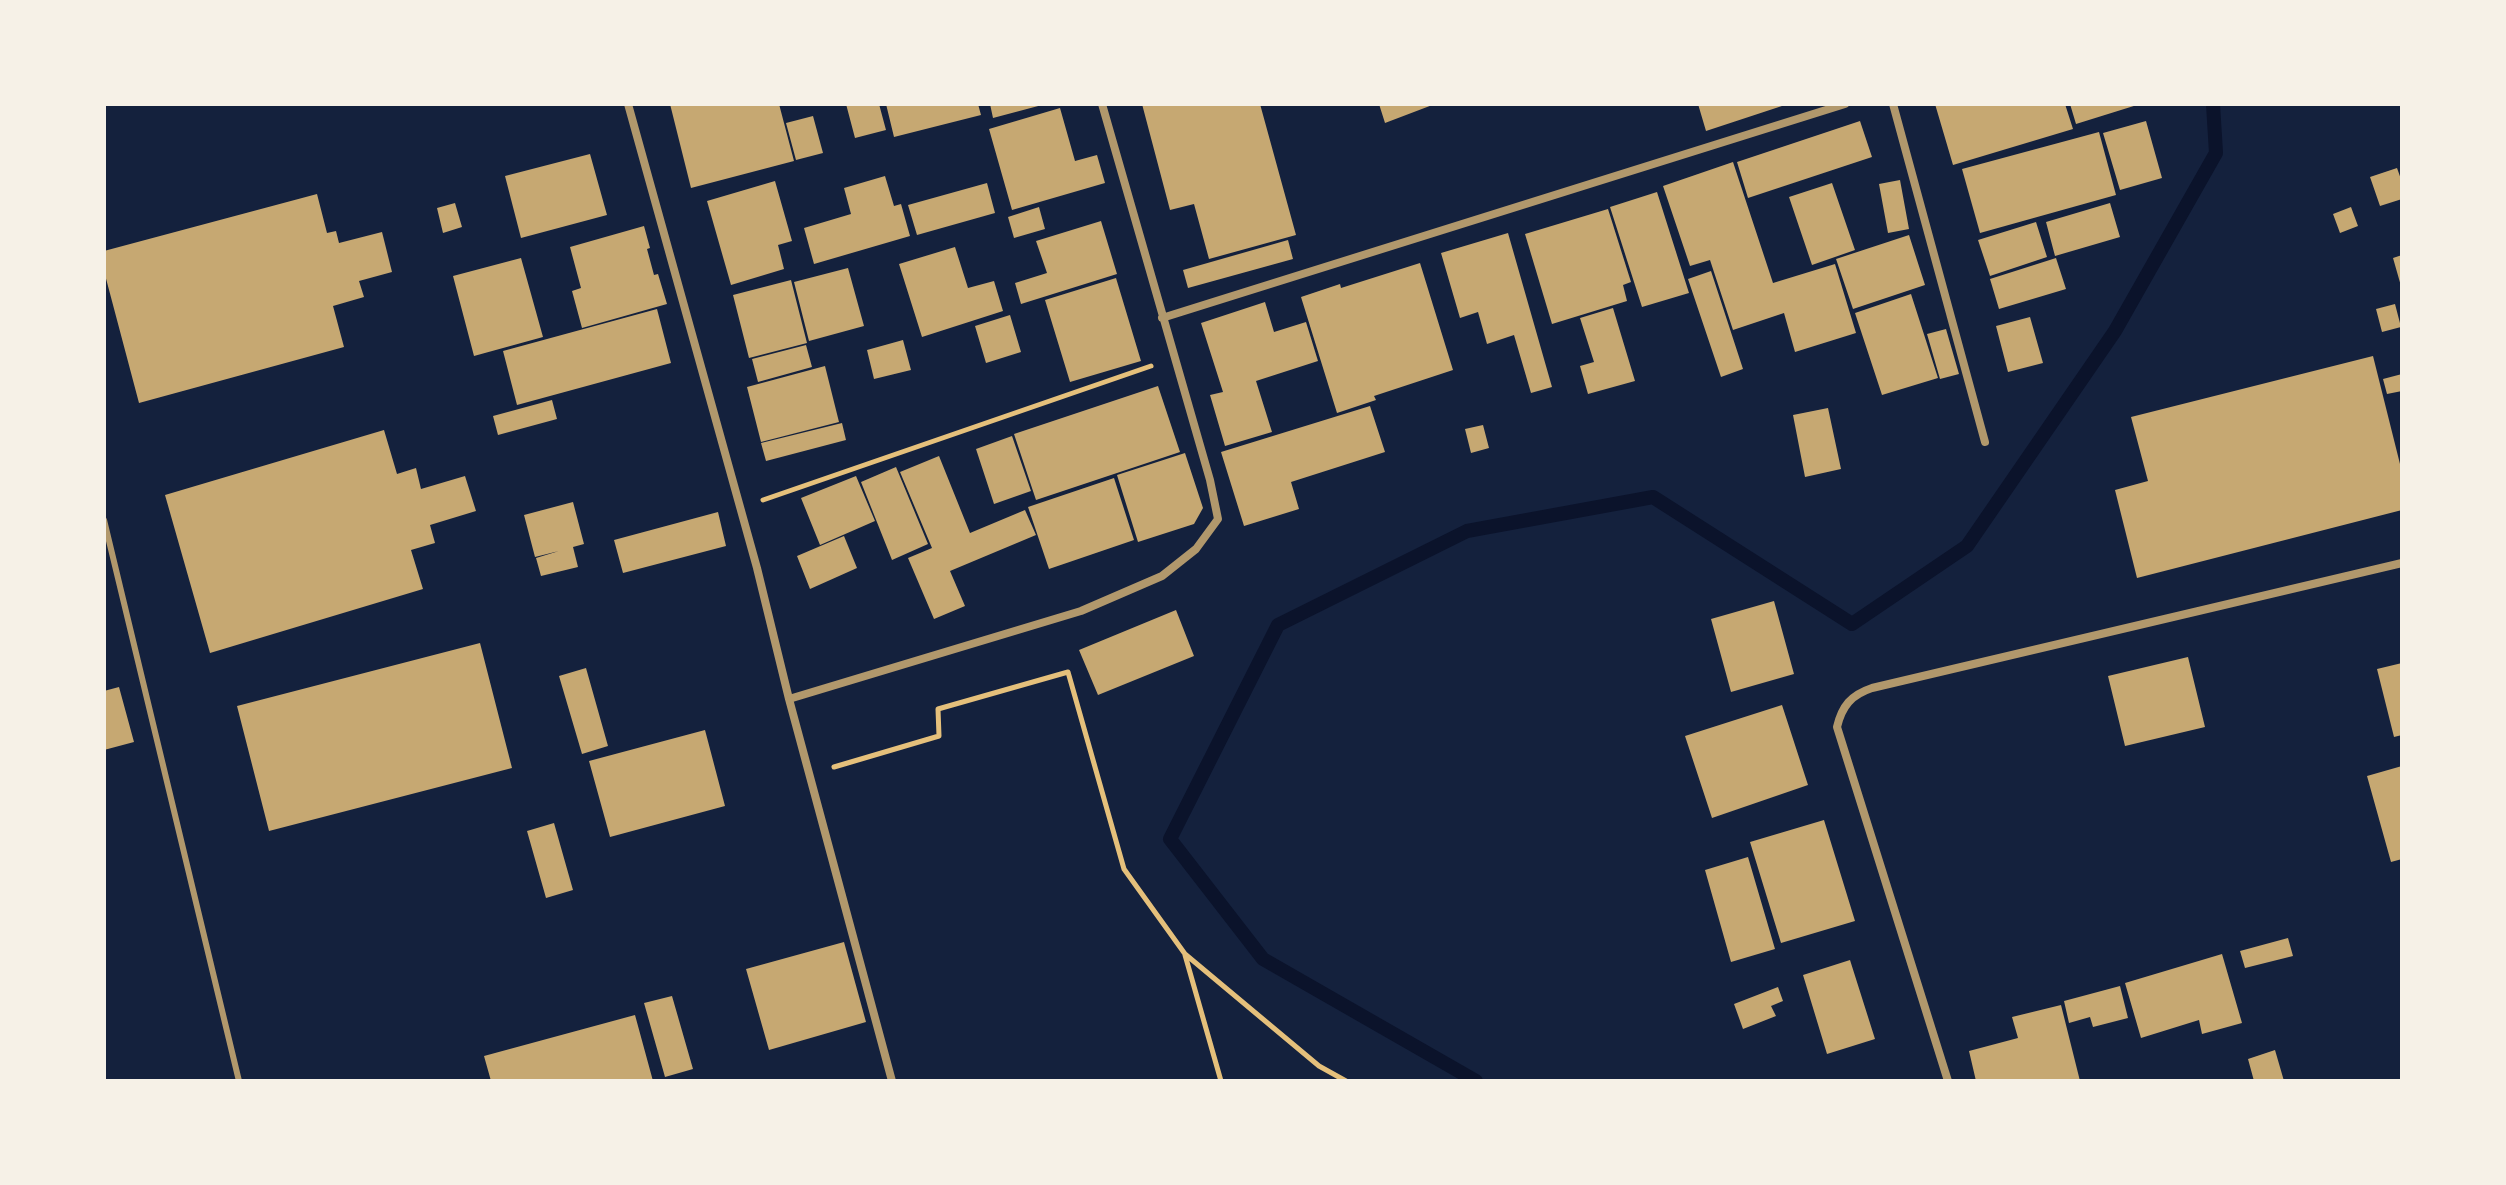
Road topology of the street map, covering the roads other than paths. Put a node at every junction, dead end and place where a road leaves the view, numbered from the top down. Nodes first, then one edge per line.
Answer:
1 (628, 104) edge
2 (1102, 104) edge
3 (1845, 104) edge
4 (1893, 104) edge
5 (1162, 318) junction
6 (1985, 442) dead end
7 (104, 520) edge
8 (2402, 563) edge
9 (789, 699) junction
10 (239, 1081) edge
11 (892, 1081) edge
12 (1948, 1081) edge

1 - 9 street
2 - 5 street
3 - 5 street
4 - 6 street
5 - 9 street
7 - 10 lane
8 - 12 street
9 - 11 street

